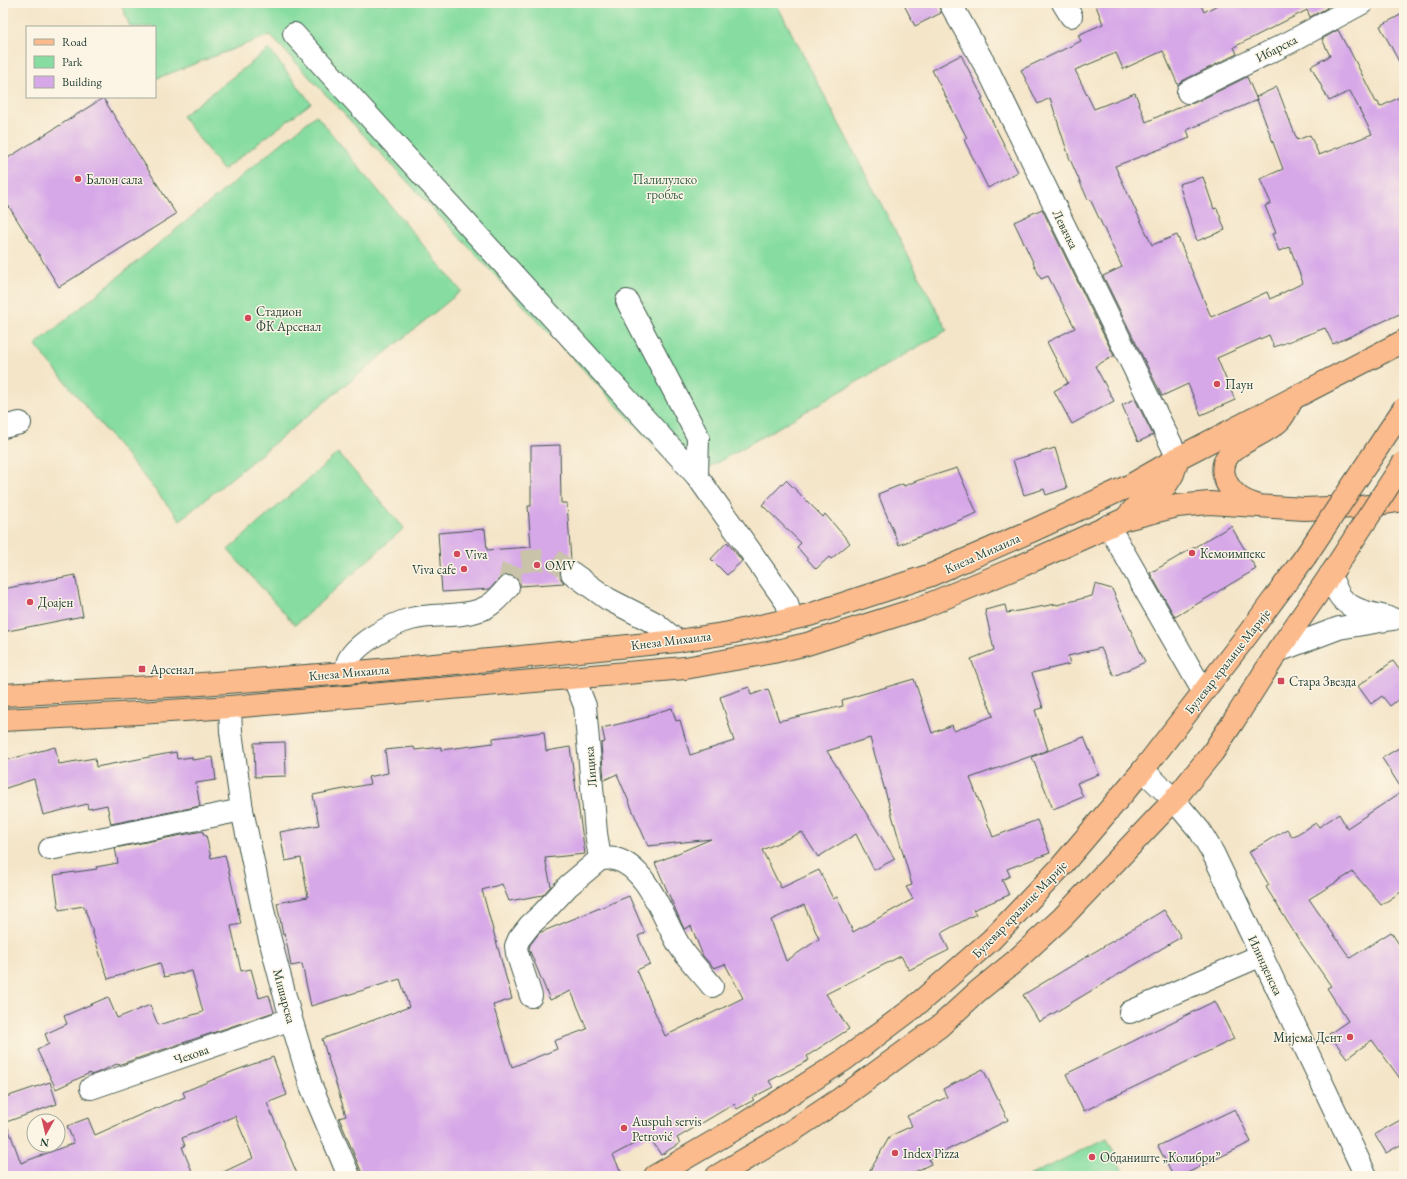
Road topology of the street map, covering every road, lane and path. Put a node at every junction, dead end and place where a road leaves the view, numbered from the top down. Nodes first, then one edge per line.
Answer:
1 (950, 3) edge
2 (1362, 3) edge
3 (294, 34) dead end
4 (1188, 92) dead end
5 (627, 301) dead end
6 (1404, 341) edge
7 (1292, 399) junction
8 (1404, 408) edge
9 (1178, 458) junction
10 (1404, 462) edge
11 (697, 476) junction
12 (1404, 500) edge
13 (1257, 505) junction
14 (1117, 523) junction
15 (572, 573) tunnel mouth
16 (1331, 573) junction
17 (508, 587) tunnel mouth
18 (791, 619) junction
19 (1400, 620) edge
20 (677, 641) junction
21 (1278, 651) junction
22 (346, 673) junction
23 (574, 678) junction
24 (1204, 691) junction
25 (3, 695) edge
26 (230, 707) junction
27 (3, 720) edge
28 (1143, 770) junction
29 (1174, 800) junction
30 (242, 810) junction
31 (50, 849) dead end
32 (600, 859) junction
33 (1262, 955) junction
34 (712, 986) dead end
35 (531, 996) dead end
36 (1130, 1012) dead end
37 (291, 1019) junction
38 (91, 1088) dead end
39 (349, 1176) edge
40 (655, 1176) edge
41 (717, 1176) edge
42 (1366, 1176) edge

1 - 9 street, Левачка
2 - 4 street, Ибарска
3 - 11 street
5 - 11 street
6 - 7 main road, Кнеза Михаила
7 - 9 main road, Кнеза Михаила
7 - 13 main road
8 - 24 main road, Булевар краљице Марије, bridge
9 - 14 main road
9 - 18 main road, Кнеза Михаила
10 - 16 main road, bridge
11 - 18 street
12 - 13 main road
13 - 14 main road
14 - 23 main road, Кнеза Михаила
14 - 24 street
15 - 20 street
16 - 19 street
16 - 21 main road
17 - 22 street
18 - 20 main road, Кнеза Михаила
19 - 21 street
20 - 22 main road, Кнеза Михаила
21 - 29 main road
22 - 25 main road, Кнеза Михаила
23 - 26 main road, Кнеза Михаила
23 - 32 street, Лицика
24 - 28 main road, Булевар краљице Марије
26 - 27 main road, Кнеза Михаила
26 - 30 street, Мишарска
28 - 29 street, Илинденска
28 - 40 main road, Булевар краљице Марије
29 - 33 street, Илинденска
29 - 41 main road
30 - 31 street
30 - 37 street, Мишарска
32 - 34 street
32 - 35 street
33 - 36 street
33 - 42 street, Илинденска
37 - 38 street, Чехова
37 - 39 street, Мишарска

